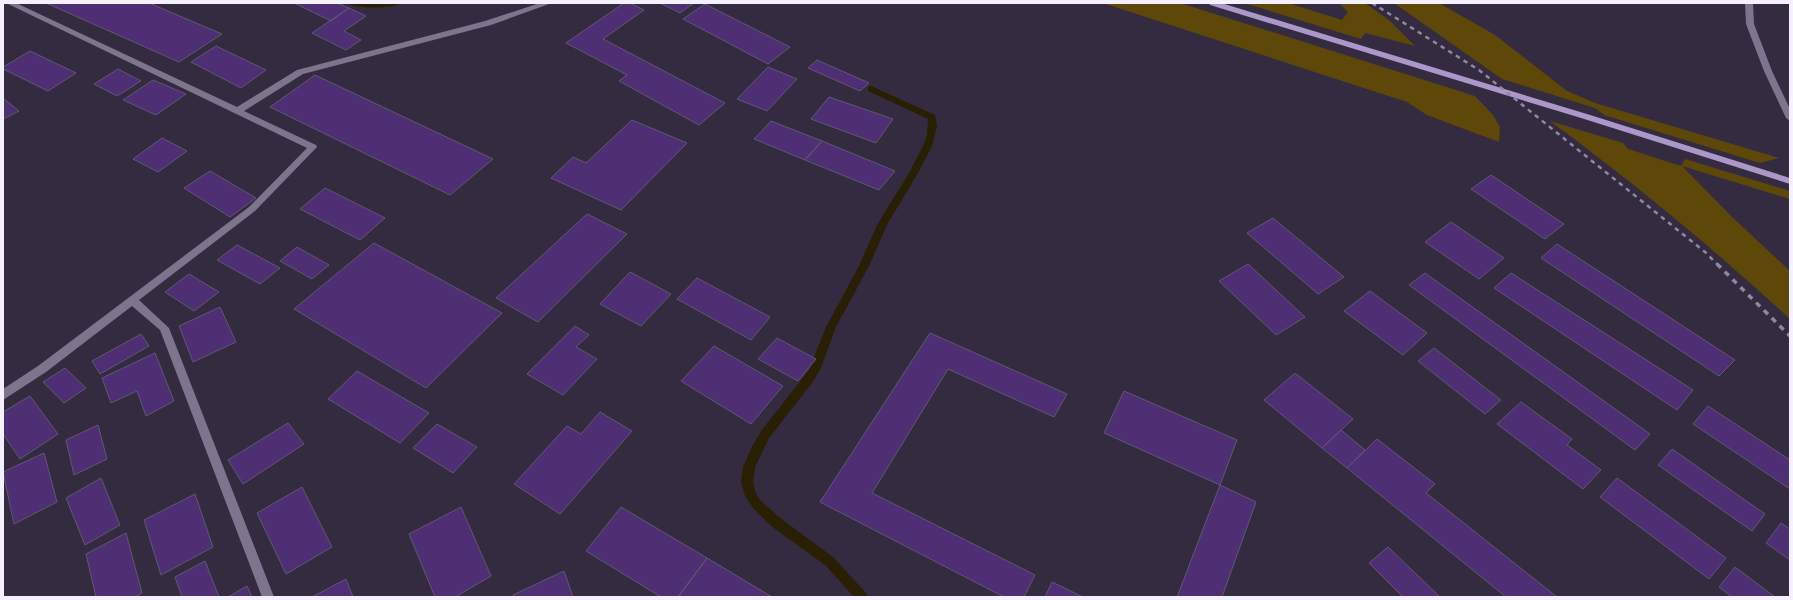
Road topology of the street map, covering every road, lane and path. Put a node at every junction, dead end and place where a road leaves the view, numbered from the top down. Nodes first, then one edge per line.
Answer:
1 (10, 3) edge
2 (548, 3) edge
3 (1213, 3) edge
4 (1749, 3) edge
5 (237, 111) junction
6 (1790, 118) edge
7 (1790, 181) edge
8 (132, 300) junction
9 (3, 395) edge
10 (268, 597) edge

1 - 5 street
2 - 5 street
3 - 7 main road
4 - 6 street
5 - 8 street
8 - 9 street
8 - 10 street

